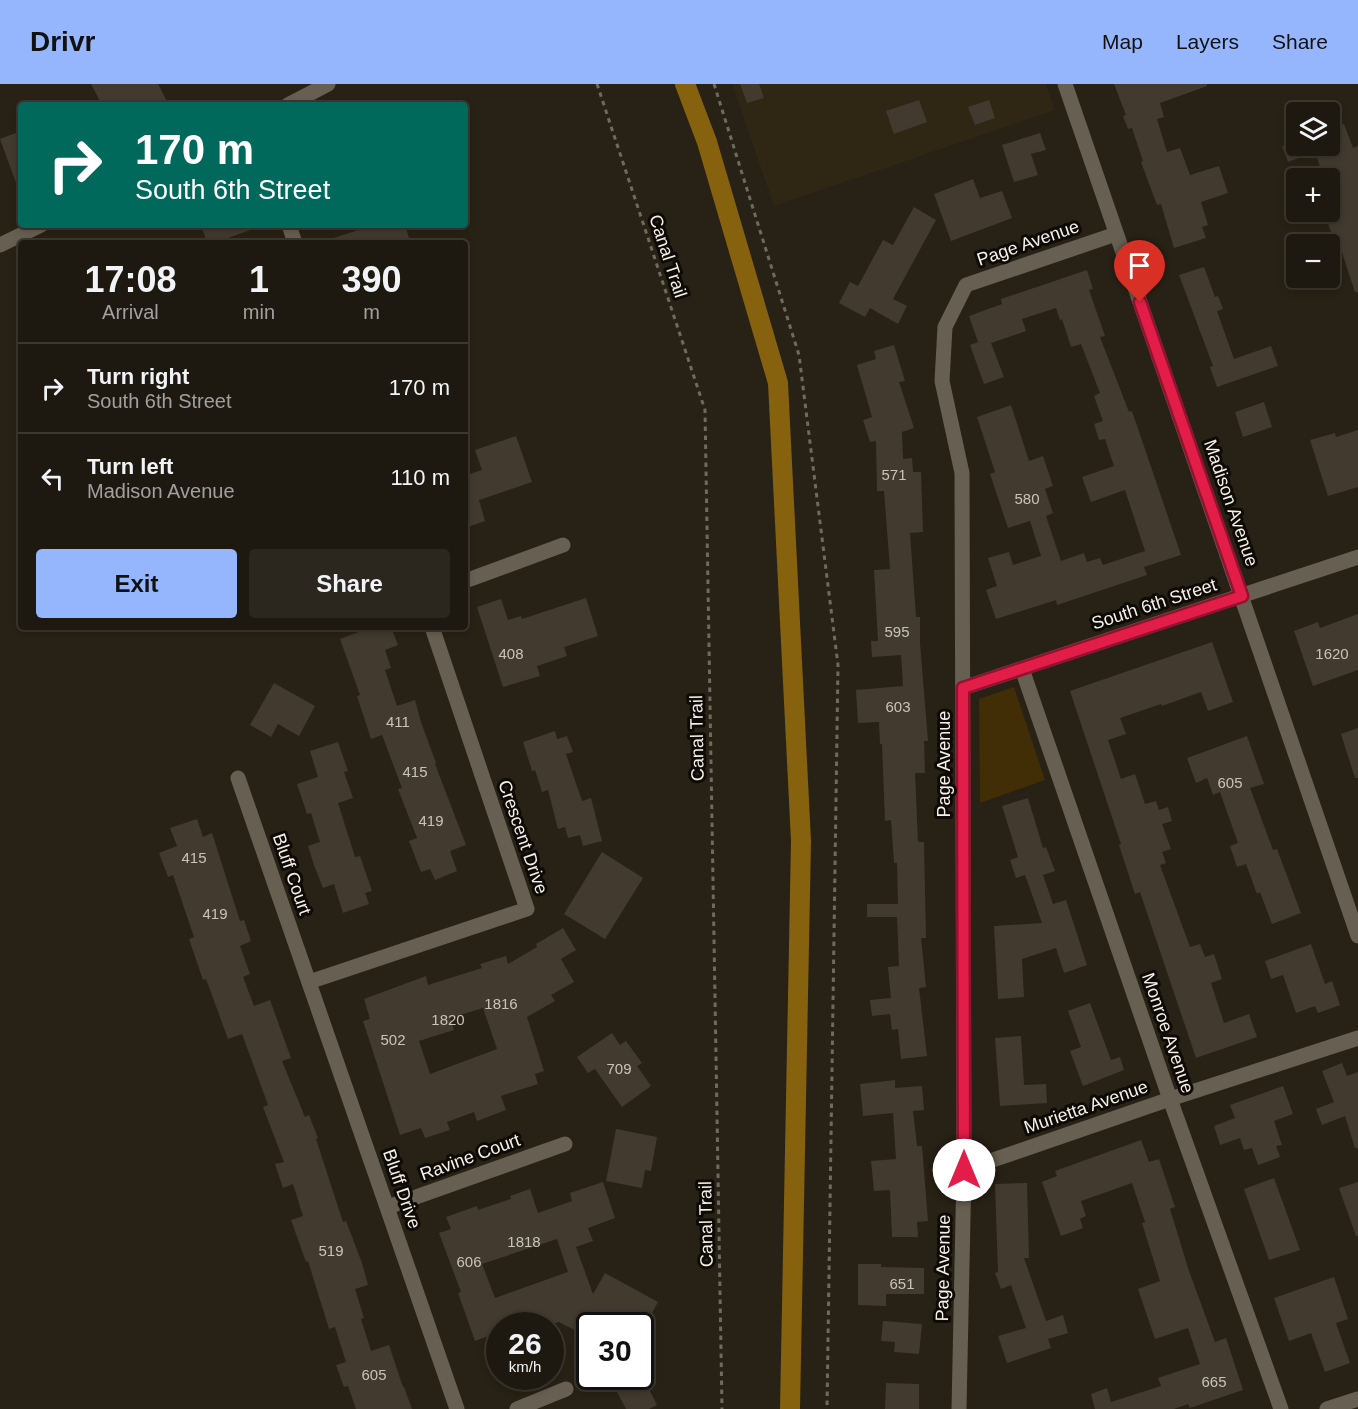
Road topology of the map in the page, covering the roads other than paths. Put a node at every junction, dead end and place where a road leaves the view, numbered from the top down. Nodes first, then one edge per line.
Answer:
1 (328, 84) edge
2 (1065, 84) edge
3 (294, 102) edge
4 (35, 228) edge
5 (1116, 234) junction
6 (0, 245) edge
7 (563, 545) dead end
8 (1358, 557) edge
9 (468, 580) edge
10 (1242, 596) junction
11 (433, 630) edge
12 (1022, 669) junction
13 (963, 688) junction
14 (238, 778) dead end
15 (1358, 936) edge
16 (309, 982) junction
17 (1358, 1038) edge
18 (1170, 1099) junction
19 (565, 1143) dead end
20 (964, 1170) junction
21 (388, 1207) junction
22 (566, 1389) dead end
23 (1358, 1399) edge
24 (457, 1409) edge
25 (517, 1409) edge
26 (959, 1409) edge
27 (1281, 1409) edge
28 (1327, 1409) edge

1 - 3 street
2 - 5 street, Madison Avenue
4 - 6 street
5 - 10 street, Madison Avenue
5 - 13 street, Page Avenue
7 - 9 street
8 - 10 street, South 6th Street
10 - 12 street, South 6th Street
10 - 15 street, Madison Avenue
11 - 16 street, Crescent Drive
12 - 13 street, South 6th Street
12 - 18 street, Monroe Avenue
13 - 20 street, Page Avenue
14 - 16 street, Bluff Court
16 - 21 street, Bluff Drive
17 - 18 street, Murietta Avenue
18 - 20 street, Murietta Avenue
18 - 27 street, Monroe Avenue
19 - 21 street, Ravine Court
20 - 26 street, Page Avenue
21 - 24 street, Bluff Drive
22 - 25 street
23 - 28 street

